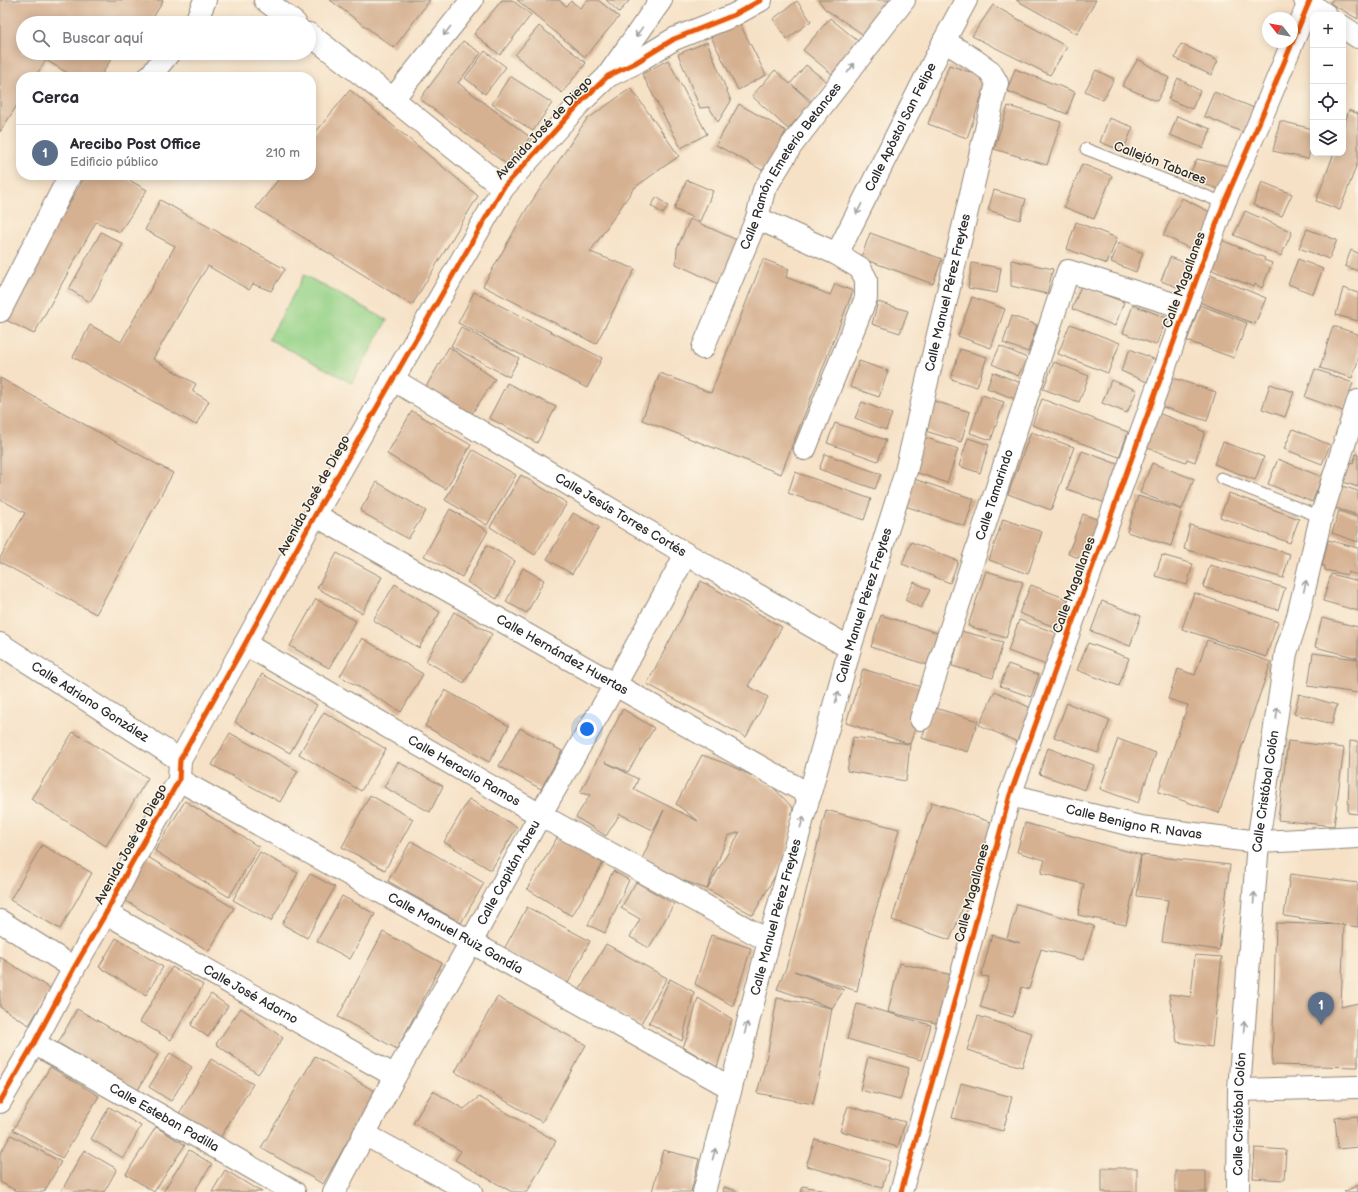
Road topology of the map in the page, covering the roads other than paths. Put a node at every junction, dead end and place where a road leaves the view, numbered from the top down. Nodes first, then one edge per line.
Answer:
1 (206, 0) edge
2 (265, 0) edge
3 (472, 0) edge
4 (661, 0) edge
5 (761, 0) edge
6 (904, 0) edge
7 (966, 0) edge
8 (1308, 1) edge
9 (1322, 12) edge
10 (198, 16) edge
11 (286, 16) edge
12 (1346, 29) edge
13 (1358, 37) edge
14 (316, 39) edge
15 (944, 41) junction
16 (163, 60) edge
17 (153, 72) edge
18 (608, 76) junction
19 (393, 99) junction
20 (1086, 148) dead end
21 (67, 180) edge
22 (503, 188) junction
23 (1224, 203) junction
24 (757, 218) junction
25 (836, 254) junction
26 (1186, 308) junction
27 (0, 311) edge
28 (703, 348) dead end
29 (392, 379) junction
30 (1358, 400) edge
31 (805, 449) dead end
32 (1221, 478) dead end
33 (315, 515) junction
34 (1321, 517) junction
35 (686, 554) junction
36 (0, 644) edge
37 (245, 644) junction
38 (850, 648) junction
39 (615, 685) junction
40 (921, 719) dead end
41 (179, 770) junction
42 (810, 795) junction
43 (1010, 795) junction
44 (540, 815) junction
45 (1358, 838) edge
46 (1258, 842) junction
47 (106, 913) junction
48 (0, 921) edge
49 (768, 941) junction
50 (471, 942) junction
51 (74, 968) junction
52 (34, 1043) junction
53 (396, 1076) junction
54 (1358, 1087) edge
55 (731, 1088) junction
56 (1239, 1090) junction
57 (0, 1102) edge
58 (364, 1134) junction
59 (294, 1192) edge
60 (334, 1192) edge
61 (471, 1192) edge
62 (704, 1192) edge
63 (901, 1192) edge
64 (1238, 1192) edge

1 - 10 street
2 - 11 street
3 -> 19 street
4 -> 18 street
5 - 18 street, Avenida José de Diego
24 -> 6 street, Calle Ramón Emeterio Betances
7 - 15 street, Calle Apóstol San Felipe
8 - 9 street
8 - 23 street, Calle Magallanes
12 - 13 street
14 - 19 street
15 -> 25 street, Calle Apóstol San Felipe
15 - 38 street, Calle Manuel Pérez Freytes
16 - 17 street
18 - 22 street, Avenida José de Diego
19 - 22 street
20 - 23 lane, Callejón Tabares
21 - 27 street
22 - 29 street, Avenida José de Diego
23 - 26 street, Calle Magallanes
24 - 25 street
24 - 28 street, Calle Ramón Emeterio Betances
25 - 31 street
26 - 40 street, Calle Tamarindo
26 - 43 street, Calle Magallanes
29 - 33 street, Avenida José de Diego
29 - 35 street, Calle Jesús Torres Cortés
30 - 34 street, Calle Cristóbal Colón
32 - 34 lane
33 - 37 street, Avenida José de Diego
33 - 39 street, Calle Hernández Huertas
46 -> 34 street, Calle Cristóbal Colón
35 - 38 street, Calle Jesús Torres Cortés
35 - 39 street, Calle Capitán Abreu
36 - 41 street, Calle Adriano González
37 - 41 street, Avenida José de Diego
37 - 44 street, Calle Heraclio Ramos
42 -> 38 street, Calle Manuel Pérez Freytes
39 - 42 street, Calle Hernández Huertas
39 - 44 street, Calle Capitán Abreu
41 - 47 street, Avenida José de Diego
41 - 50 street, Calle Manuel Ruiz Gandía
49 -> 42 street, Calle Manuel Pérez Freytes
43 - 46 street, Calle Benigno R. Navas
43 - 63 street, Calle Magallanes
44 - 49 street, Calle Heraclio Ramos
44 - 50 street, Calle Capitán Abreu
45 - 46 street, Calle Benigno R. Navas
56 -> 46 street, Calle Cristóbal Colón
47 - 51 street, Avenida José de Diego
47 - 53 street, Calle José Adorno
48 - 51 street
55 -> 49 street, Calle Manuel Pérez Freytes
50 - 53 street, Calle Capitán Abreu
50 - 55 street, Calle Manuel Ruiz Gandía
51 - 52 street, Avenida José de Diego
52 - 57 street, Avenida José de Diego
52 - 59 street, Calle Esteban Padilla
53 - 58 street, Calle Capitán Abreu
54 - 56 street
62 -> 55 street, Calle Manuel Pérez Freytes
56 - 64 street, Calle Cristóbal Colón
58 - 60 street, Calle Capitán Abreu
58 - 61 street

